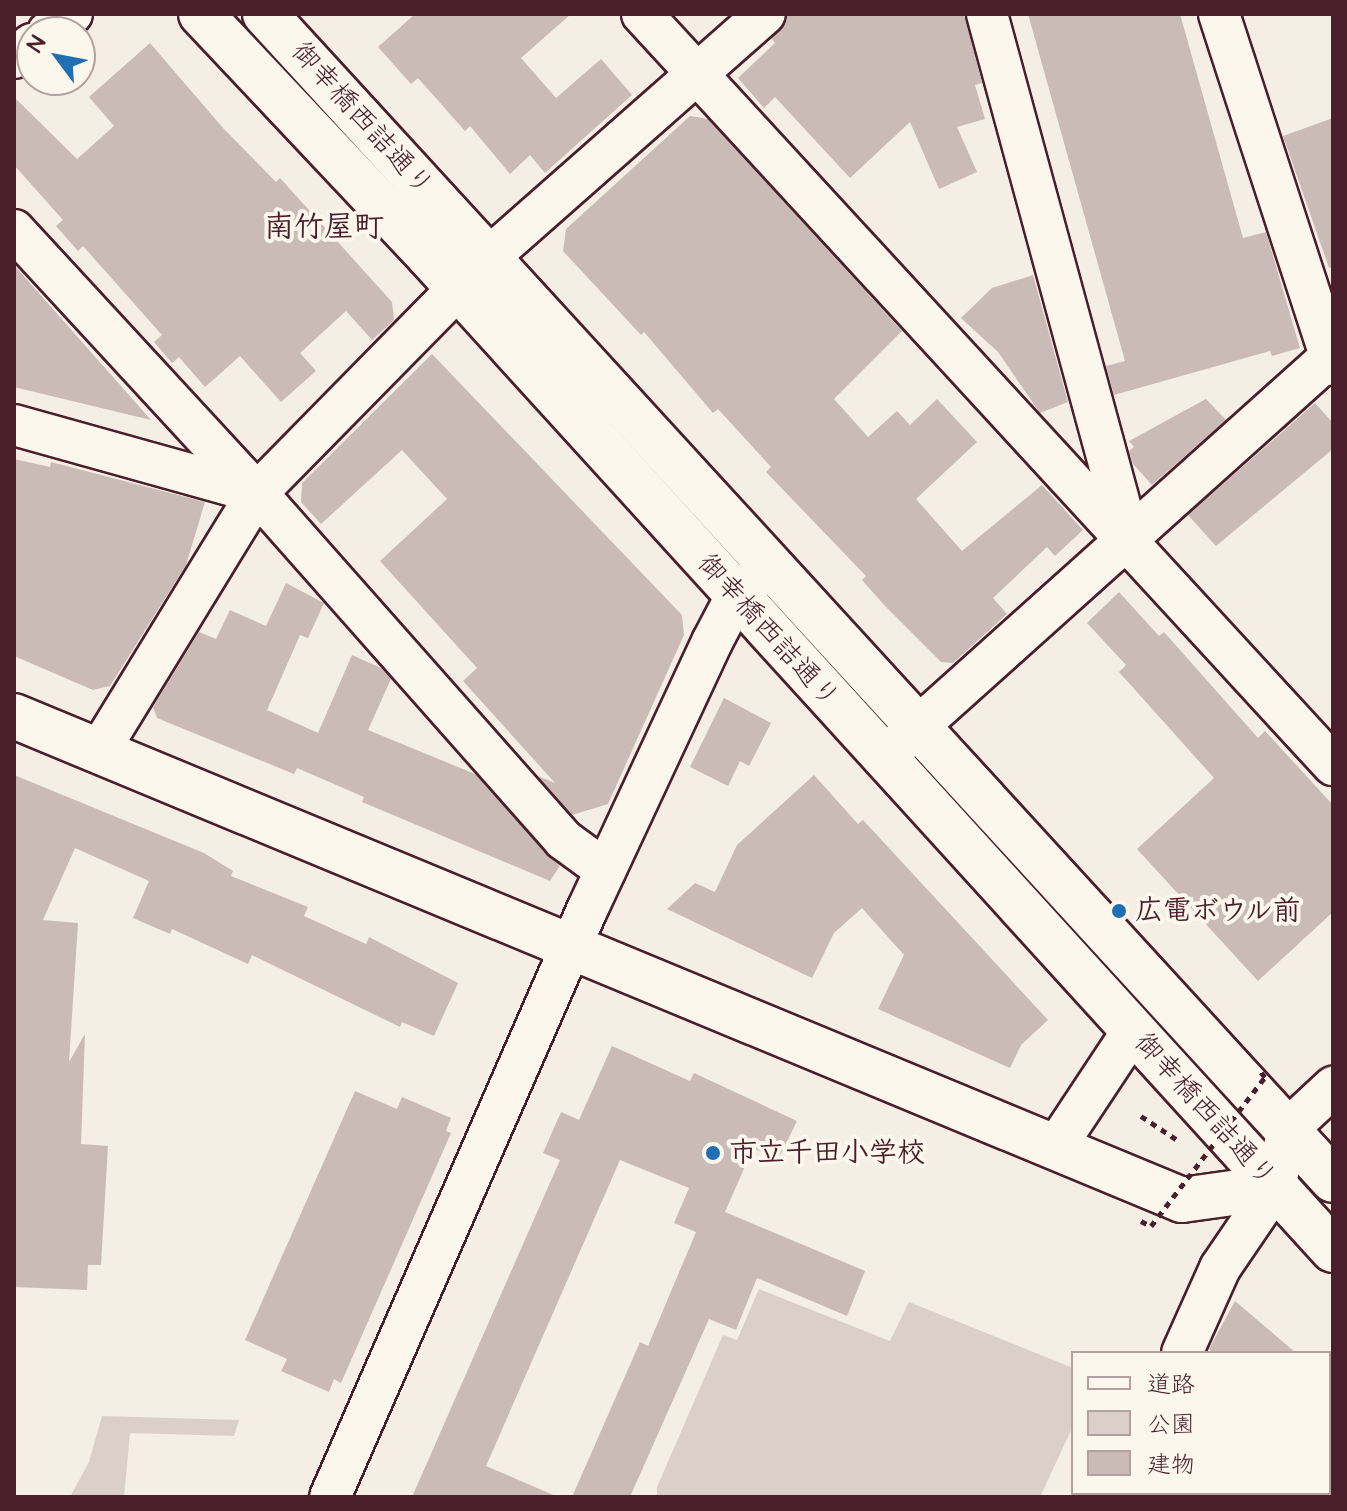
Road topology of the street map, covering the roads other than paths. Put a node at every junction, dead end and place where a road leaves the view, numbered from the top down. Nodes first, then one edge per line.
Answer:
1 (201, 14) edge
2 (265, 14) edge
3 (642, 14) edge
4 (765, 14) edge
5 (987, 14) edge
6 (1219, 14) edge
7 (696, 74) junction
8 (14, 230) edge
9 (488, 258) junction
10 (457, 289) junction
11 (1331, 362) edge
12 (14, 425) edge
13 (257, 493) junction
14 (1129, 537) junction
15 (769, 566) junction
16 (736, 596) junction
17 (14, 716) edge
18 (916, 728) junction
19 (99, 751) junction
20 (883, 758) junction
21 (1333, 765) edge
22 (605, 870) junction
23 (570, 948) junction
24 (1133, 1030) junction
25 (1333, 1087) edge
26 (1288, 1129) junction
27 (1055, 1148) junction
28 (1333, 1180) edge
29 (1275, 1187) junction
30 (1333, 1250) edge
31 (1183, 1351) edge
32 (330, 1497) edge

1 - 10 street, 御幸橋西詰通り
2 - 9 street, 御幸橋西詰通り
3 - 7 street
4 - 7 street
5 - 14 street
6 - 11 street
7 - 9 street
7 - 14 street
8 - 13 street
9 - 10 street
9 - 15 street, 御幸橋西詰通り
10 - 13 street
10 - 16 street, 御幸橋西詰通り
11 - 14 street
12 - 13 street
13 - 19 street
13 - 22 street
14 - 18 street
14 - 21 street
15 - 16 street
15 - 18 street, 御幸橋西詰通り
16 - 20 street, 御幸橋西詰通り
16 - 22 street
17 - 19 street
18 - 20 street
18 - 26 street, 御幸橋西詰通り
19 - 23 street
20 - 24 street, 御幸橋西詰通り
22 - 23 street
23 - 27 street
23 - 32 street
24 - 27 street
24 - 29 street, 御幸橋西詰通り
25 - 26 street
26 - 28 street, 御幸橋西詰通り
26 - 29 street
27 - 29 street
29 - 30 street, 御幸橋西詰通り
29 - 31 street

